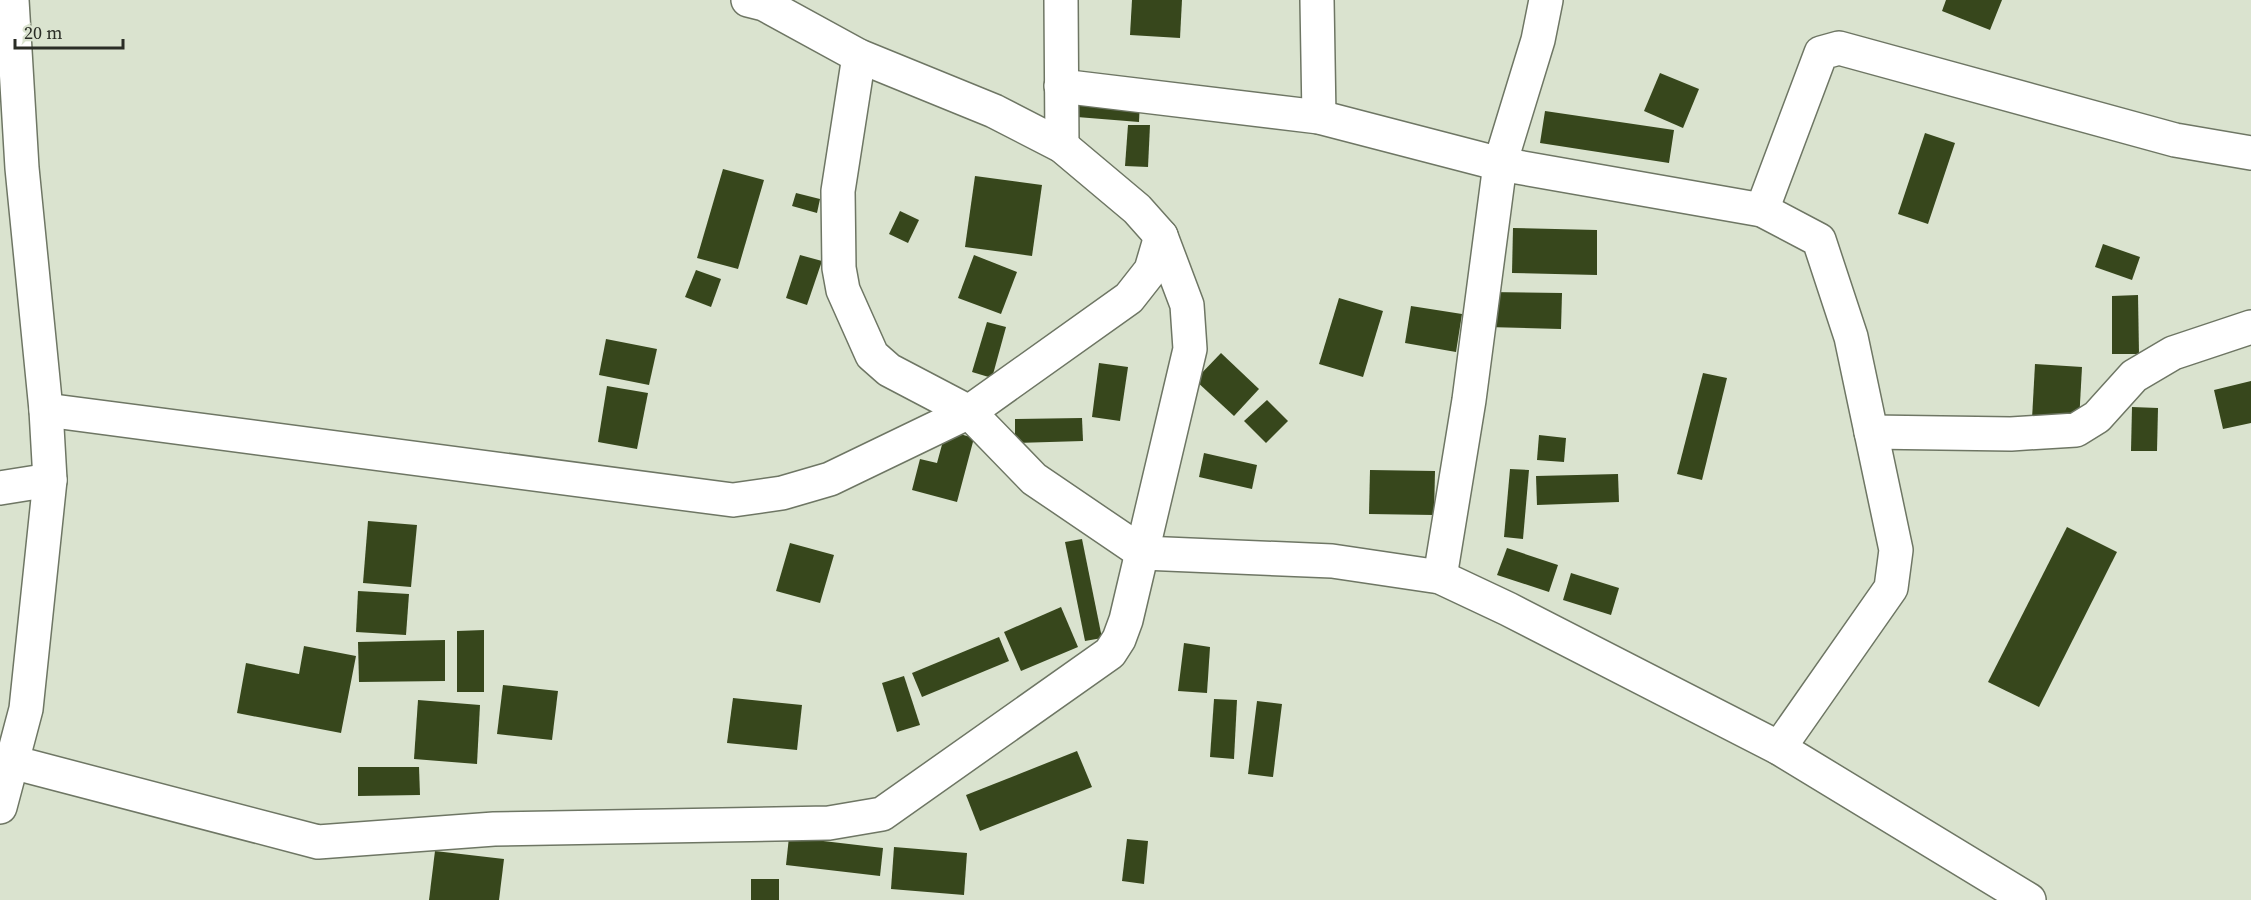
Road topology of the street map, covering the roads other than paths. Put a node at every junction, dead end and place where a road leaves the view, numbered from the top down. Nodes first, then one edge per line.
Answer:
1 (12, 0) edge
2 (749, 0) edge
3 (1061, 0) edge
4 (1317, 0) edge
5 (1546, 0) edge
6 (859, 56) junction
7 (1061, 86) junction
8 (1319, 117) junction
9 (1062, 146) junction
10 (2251, 153) edge
11 (1500, 164) junction
12 (1762, 210) junction
13 (1161, 236) junction
14 (2251, 327) edge
15 (46, 410) junction
16 (969, 412) junction
17 (1871, 432) junction
18 (50, 480) junction
19 (0, 488) edge
20 (1143, 553) junction
21 (1440, 577) junction
22 (1779, 748) junction
23 (12, 762) junction
24 (0, 807) edge
25 (2029, 900) edge

1 - 15 street
2 - 6 street
3 - 7 street
4 - 8 street
5 - 11 street
6 - 9 street
6 - 16 street
7 - 8 street
7 - 9 street
8 - 11 street
9 - 13 street
10 - 12 street
11 - 12 street
11 - 21 street
12 - 17 street
13 - 16 street
13 - 20 street
14 - 17 street
15 - 16 street
15 - 18 street
16 - 20 street
17 - 22 street
18 - 19 street
18 - 23 street
20 - 21 street
20 - 23 street
21 - 22 street
22 - 25 street
23 - 24 street

